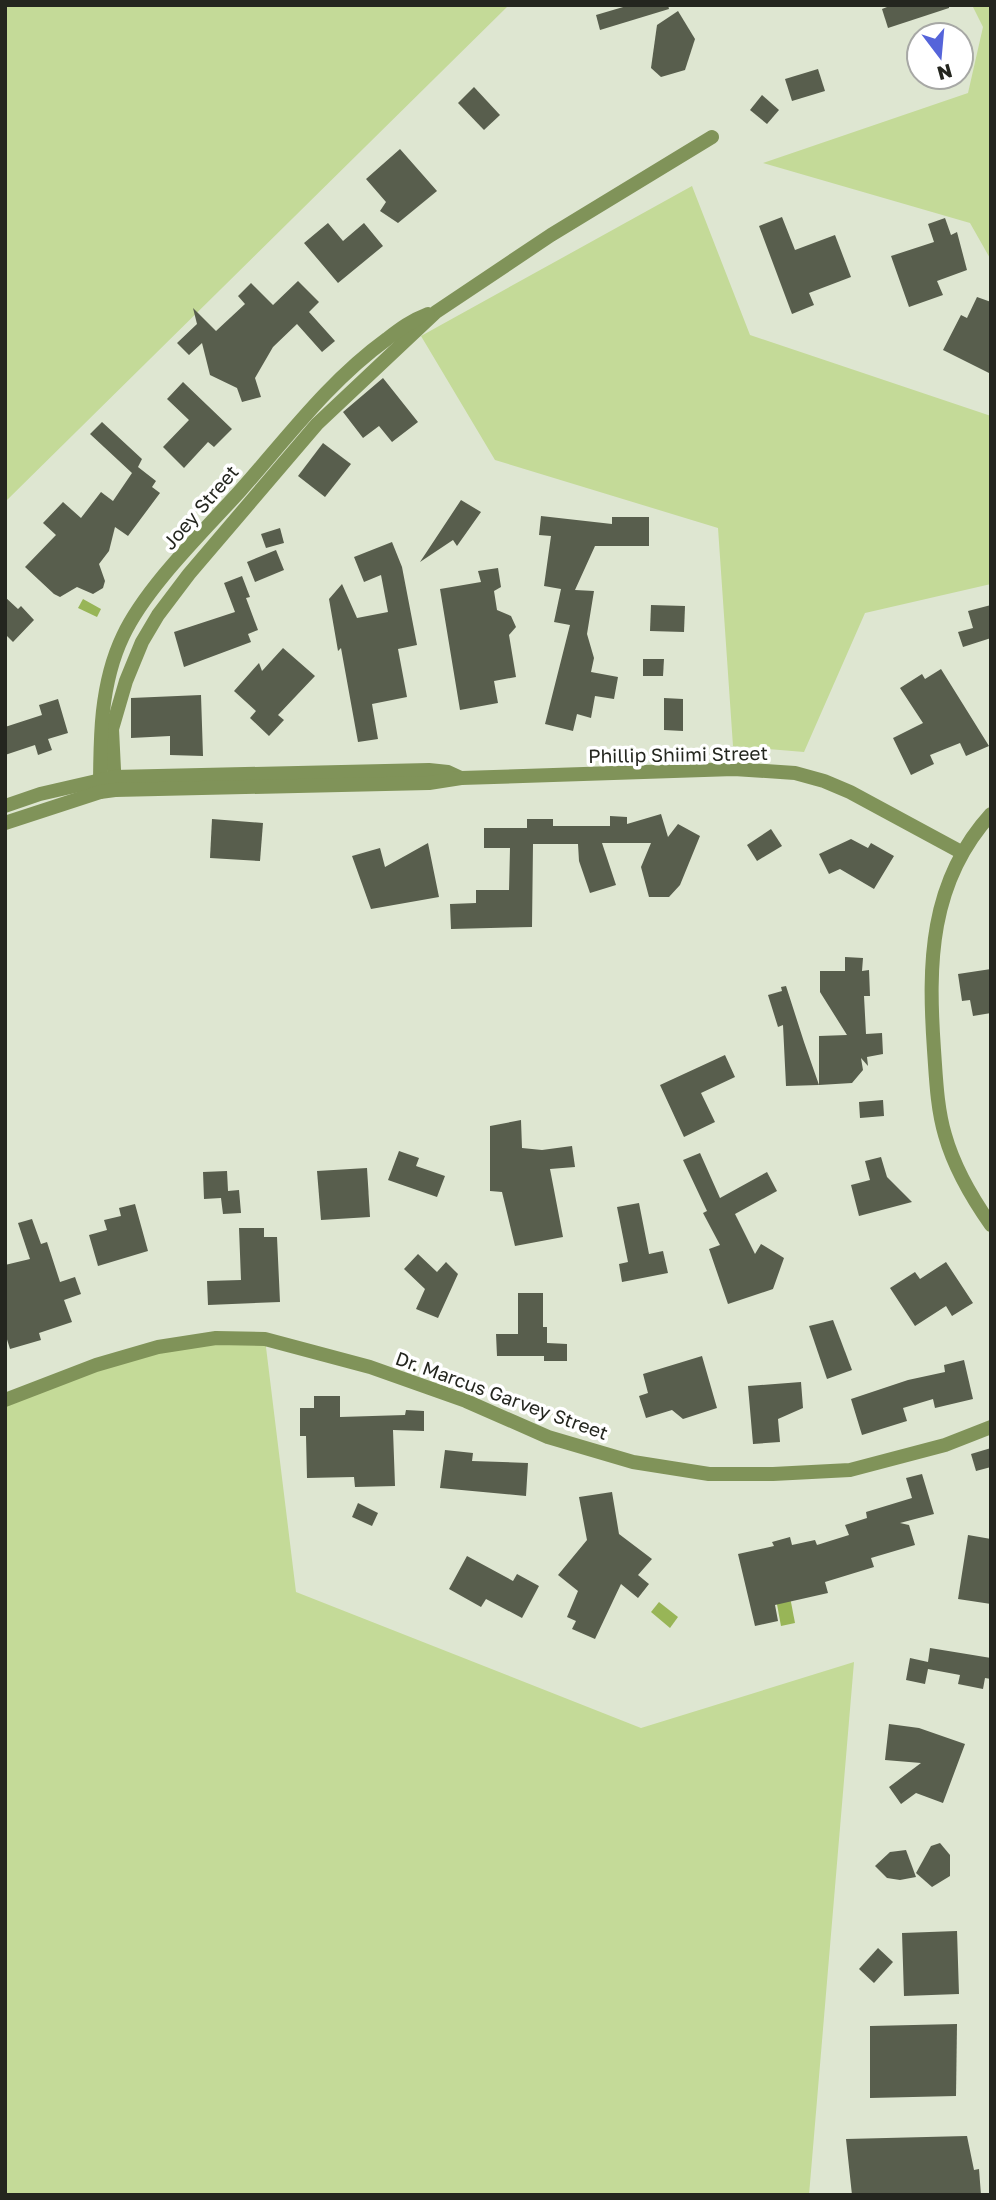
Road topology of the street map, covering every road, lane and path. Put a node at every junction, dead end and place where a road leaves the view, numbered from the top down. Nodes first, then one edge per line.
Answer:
1 (712, 137) dead end
2 (107, 784) junction
3 (5, 806) edge
4 (991, 814) edge
5 (5, 823) edge
6 (961, 852) junction
7 (991, 1226) edge
8 (5, 1400) edge
9 (991, 1427) edge

1 - 2 street, Joey Street
2 - 3 street, Phillip Shiimi Street
2 - 5 street, Phillip Shiimi Street
2 - 6 street, Phillip Shiimi Street
4 - 6 street
6 - 7 street
8 - 9 street, Dr. Marcus Garvey Street

